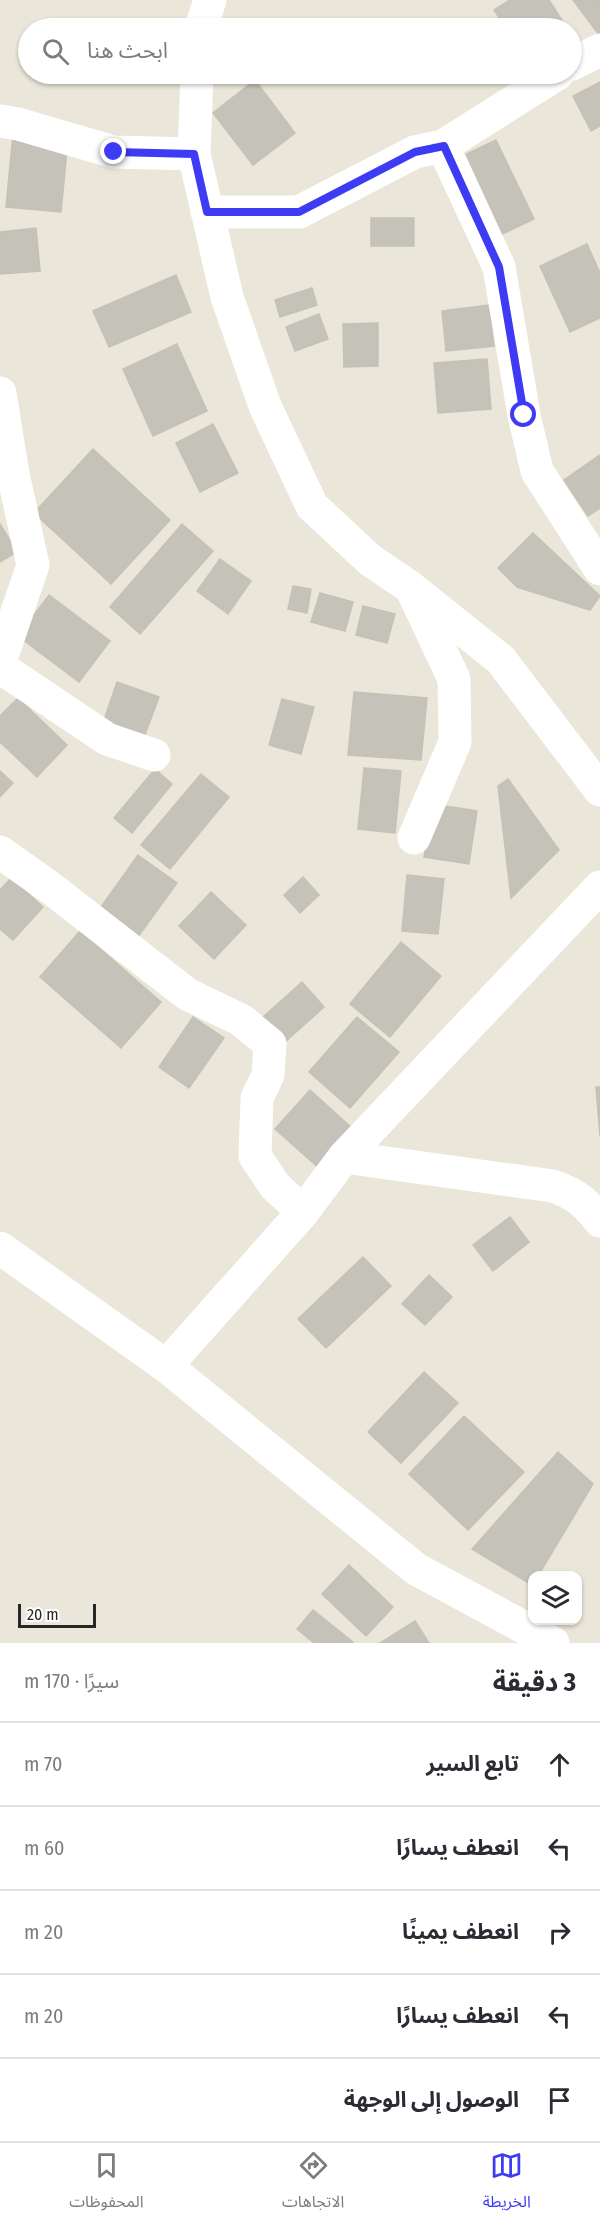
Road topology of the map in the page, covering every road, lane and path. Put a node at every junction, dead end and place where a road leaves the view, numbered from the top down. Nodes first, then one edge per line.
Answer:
1 (210, 0) edge
2 (204, 18) edge
3 (600, 50) edge
4 (582, 59) edge
5 (197, 84) edge
6 (541, 84) edge
7 (0, 121) edge
8 (444, 146) junction
9 (194, 154) junction
10 (207, 212) junction
11 (0, 393) edge
12 (600, 569) edge
13 (410, 587) junction
14 (0, 662) edge
15 (0, 667) edge
16 (154, 756) dead end
17 (600, 790) edge
18 (414, 838) dead end
19 (0, 852) edge
20 (600, 887) edge
21 (344, 1157) junction
22 (597, 1210) edge
23 (303, 1212) junction
24 (0, 1248) edge
25 (166, 1366) junction
26 (553, 1643) edge

1 - 2 street
3 - 4 street
5 - 9 street
6 - 8 street
7 - 9 street
8 - 10 street
8 - 12 street
9 - 10 street
10 - 13 street
11 - 14 street
13 - 17 street
13 - 18 street
15 - 16 street
19 - 23 street
20 - 21 street
21 - 22 street
21 - 23 street
23 - 25 street
24 - 25 street
25 - 26 street

